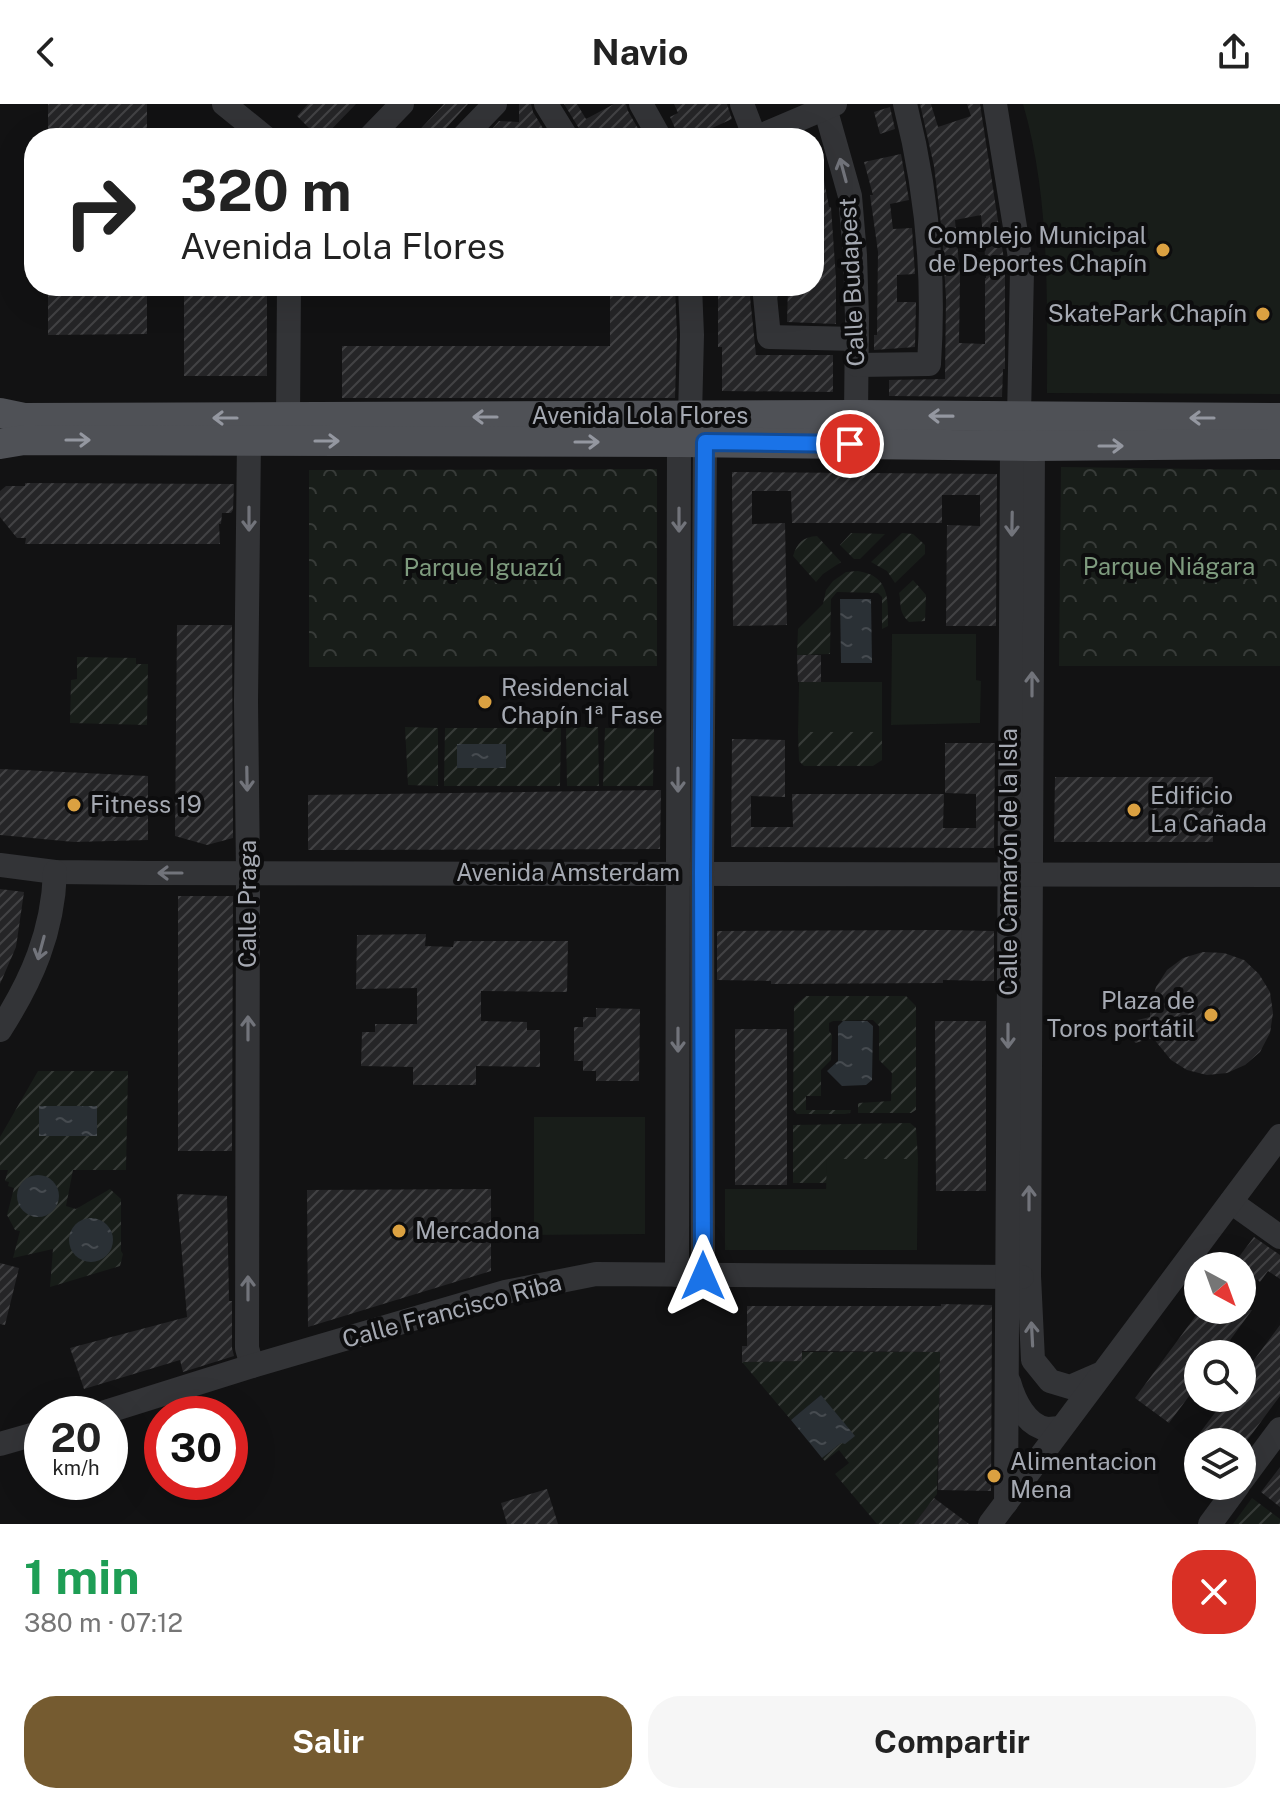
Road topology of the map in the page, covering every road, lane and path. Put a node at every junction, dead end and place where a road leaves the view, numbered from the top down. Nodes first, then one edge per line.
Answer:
1 (224, 104) edge
2 (402, 104) edge
3 (495, 104) edge
4 (546, 104) edge
5 (641, 104) edge
6 (742, 104) edge
7 (905, 104) edge
8 (995, 104) edge
9 (828, 105) edge
10 (254, 128) edge
11 (379, 128) edge
12 (472, 128) edge
13 (561, 128) edge
14 (654, 128) edge
15 (751, 128) edge
16 (777, 128) edge
17 (289, 296) edge
18 (690, 296) edge
19 (765, 296) edge
20 (857, 339) junction
21 (857, 365) junction
22 (0, 413) edge
23 (856, 415) junction
24 (288, 418) junction
25 (1280, 418) edge
26 (691, 433) junction
27 (1022, 436) junction
28 (249, 441) junction
29 (0, 444) edge
30 (1280, 444) edge
31 (0, 865) edge
32 (55, 872) junction
33 (248, 872) junction
34 (690, 873) junction
35 (1020, 874) junction
36 (1280, 875) edge
37 (0, 1030) edge
38 (1280, 1136) edge
39 (1231, 1202) junction
40 (1280, 1237) edge
41 (677, 1275) junction
42 (703, 1276) junction
43 (1018, 1277) junction
44 (252, 1366) junction
45 (1006, 1371) junction
46 (1100, 1374) junction
47 (1050, 1381) junction
48 (128, 1405) edge
49 (1064, 1424) junction
50 (1280, 1429) edge
51 (24, 1437) edge
52 (0, 1444) edge
53 (1256, 1461) edge
54 (1228, 1500) edge
55 (1006, 1503) junction
56 (990, 1524) edge
57 (1210, 1524) edge

1 - 10 street
2 - 11 street
3 - 12 street
4 - 13 street
5 - 14 street
6 - 15 street
7 - 21 street
8 - 27 street, Calle Camarón de la Isla
9 - 16 street
20 -> 9 street, Calle Budapest
17 - 24 street
18 - 26 street
19 - 20 street
20 - 21 street, Calle Budapest
21 - 23 street, Calle Budapest
24 -> 22 main road, Avenida Lola Flores
23 - 26 main road, Avenida Lola Flores
27 -> 23 main road, Avenida Lola Flores
26 -> 24 main road, Avenida Lola Flores
25 -> 27 main road, Avenida Lola Flores
26 - 27 main road, Avenida Lola Flores
28 -> 26 main road, Avenida Lola Flores
26 - 34 street
27 -> 30 main road, Avenida Lola Flores
27 - 35 street, Calle Camarón de la Isla
29 -> 28 main road, Avenida Lola Flores
28 -> 33 street, Calle Praga
31 - 32 street, Avenida Amsterdam
33 -> 32 street, Avenida Amsterdam
32 -> 37 street
33 - 34 street, Avenida Amsterdam
44 -> 33 street, Calle Praga
34 - 35 street, Avenida Amsterdam
34 -> 41 street
34 - 42 street
35 - 36 street, Avenida Amsterdam
35 - 43 street, Calle Camarón de la Isla
38 - 39 street
39 - 40 street
39 - 46 street
41 - 42 street, Calle Francisco Riba
41 - 44 street, Calle Francisco Riba
42 - 43 street, Calle Francisco Riba
43 - 45 street, Calle Camarón de la Isla
47 -> 43 street, Calle Camarón de la Isla
44 - 48 street, Calle Francisco Riba
45 - 49 street, Calle Camarón de la Isla
45 - 55 street, Calle Camarón de la Isla
46 - 47 street
46 - 49 street
47 - 49 street, Calle Camarón de la Isla
49 - 55 street
50 - 53 street
51 - 52 street
54 - 57 street
55 - 56 street

